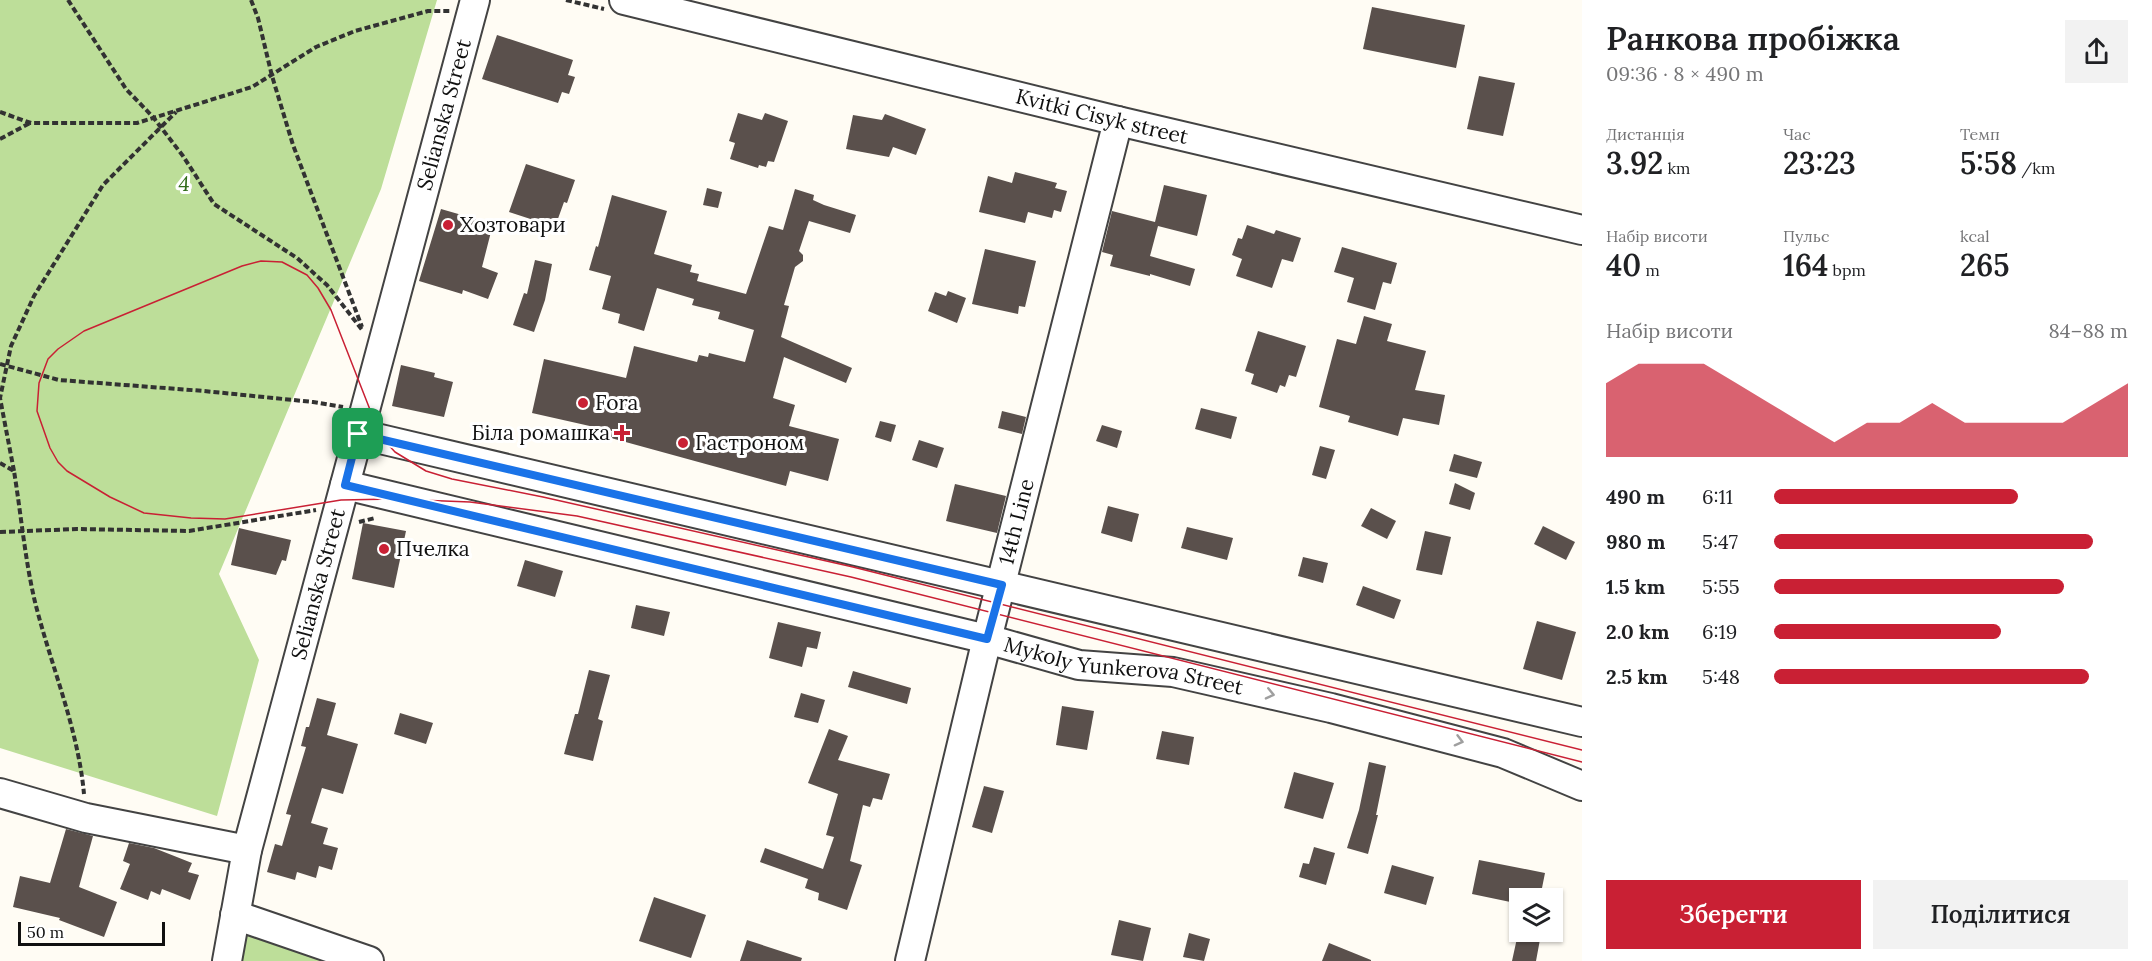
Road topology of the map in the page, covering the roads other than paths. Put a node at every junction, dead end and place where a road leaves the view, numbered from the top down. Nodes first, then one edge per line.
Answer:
1 (624, 0) edge
2 (460, 11) edge
3 (1118, 121) junction
4 (1582, 231) edge
5 (358, 434) junction
6 (345, 485) junction
7 (1002, 585) junction
8 (987, 639) junction
9 (1582, 722) edge
10 (1582, 786) edge
11 (0, 793) edge
12 (248, 849) junction
13 (235, 915) junction
14 (227, 961) edge
15 (369, 961) edge
16 (910, 961) edge

1 - 3 street, Kvitki Cisyk street
2 - 5 street, Selianska Street
3 - 4 street, Kvitki Cisyk street
3 - 7 street, 14th Line
5 - 6 street, Selianska Street
5 - 7 street
6 - 8 street, Mykoly Yunkerova Street
6 - 12 street, Selianska Street
7 - 8 street, 14th Line
7 - 9 street
8 -> 10 street, Mykoly Yunkerova Street
8 - 16 street, 14th Line
11 - 12 street
12 - 13 street, Selianska Street
13 - 14 street, Selianska Street
13 - 15 street

